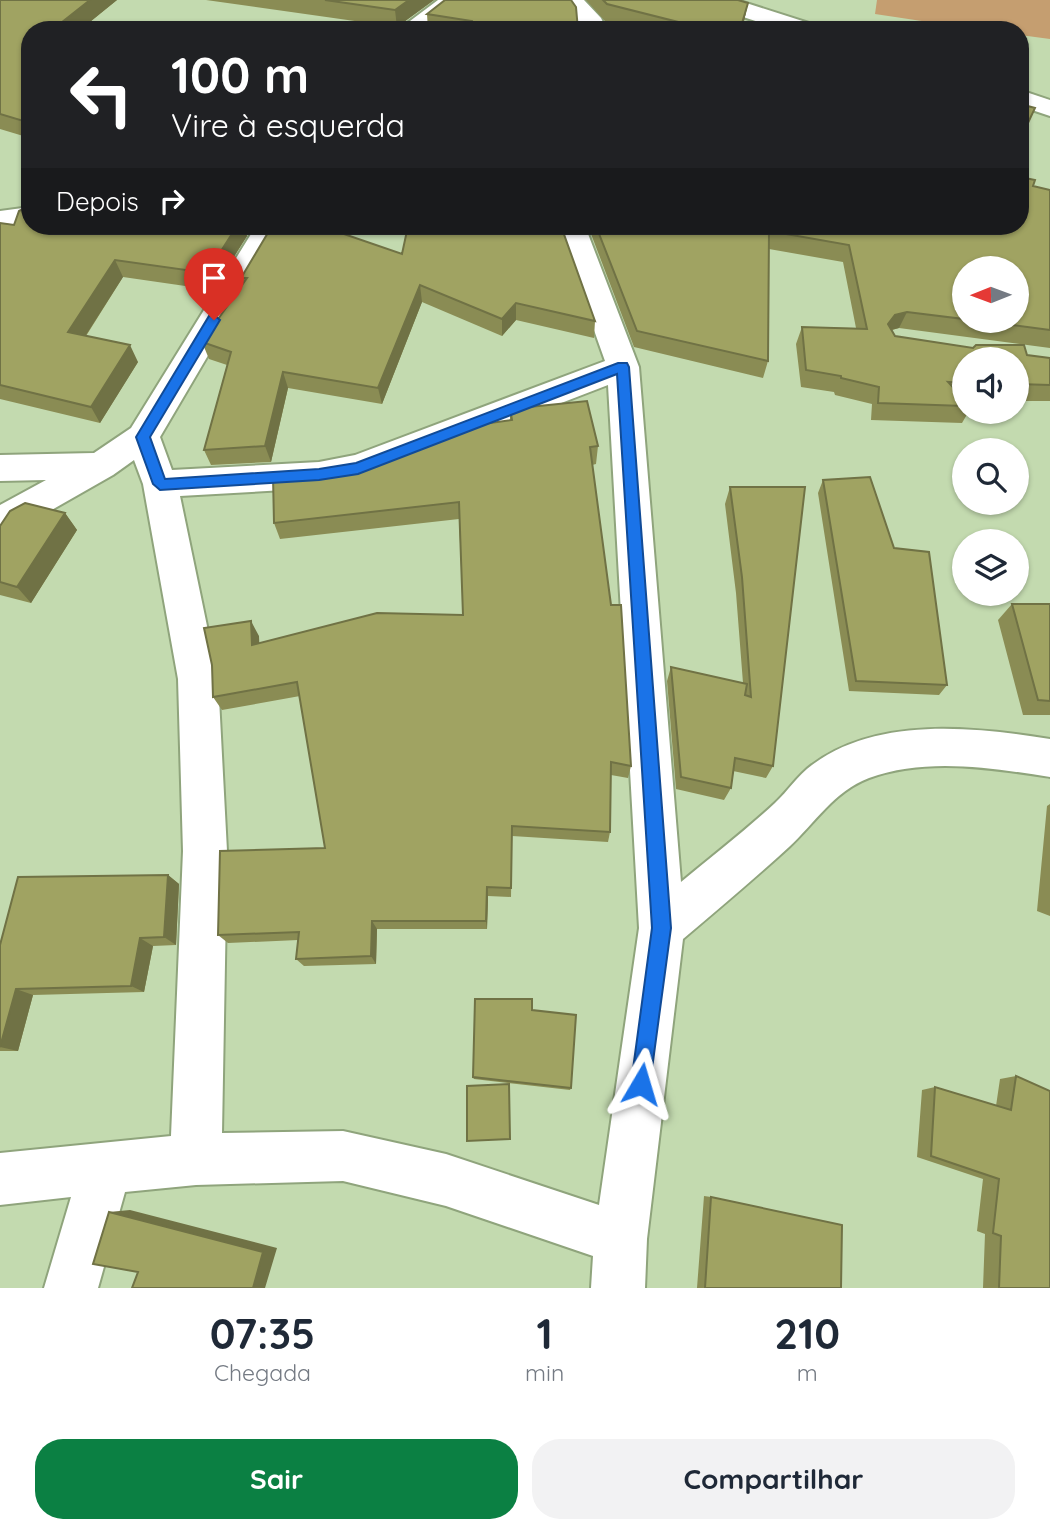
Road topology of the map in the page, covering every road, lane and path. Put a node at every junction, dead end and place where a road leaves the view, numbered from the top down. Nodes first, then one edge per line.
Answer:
1 (453, 0) edge
2 (571, 0) edge
3 (714, 0) edge
4 (423, 21) edge
5 (591, 21) edge
6 (779, 21) edge
7 (1029, 101) edge
8 (1050, 108) edge
9 (21, 217) edge
10 (0, 220) edge
11 (265, 235) edge
12 (573, 235) edge
13 (623, 367) junction
14 (143, 437) junction
15 (101, 466) junction
16 (0, 468) edge
17 (160, 484) junction
18 (0, 522) edge
19 (1050, 758) edge
20 (662, 928) junction
21 (196, 1159) junction
22 (106, 1167) junction
23 (0, 1179) edge
24 (619, 1264) edge
25 (71, 1288) edge

1 - 4 street
2 - 5 street
3 - 6 street
7 - 8 street
9 - 10 street
11 - 14 street
12 - 13 street
13 - 17 street
13 - 20 street
14 - 15 street
14 - 17 street
15 - 16 street
15 - 18 street
17 - 21 street
19 - 20 street
20 - 24 street
21 - 22 street
21 - 24 street
22 - 23 street
22 - 25 street

